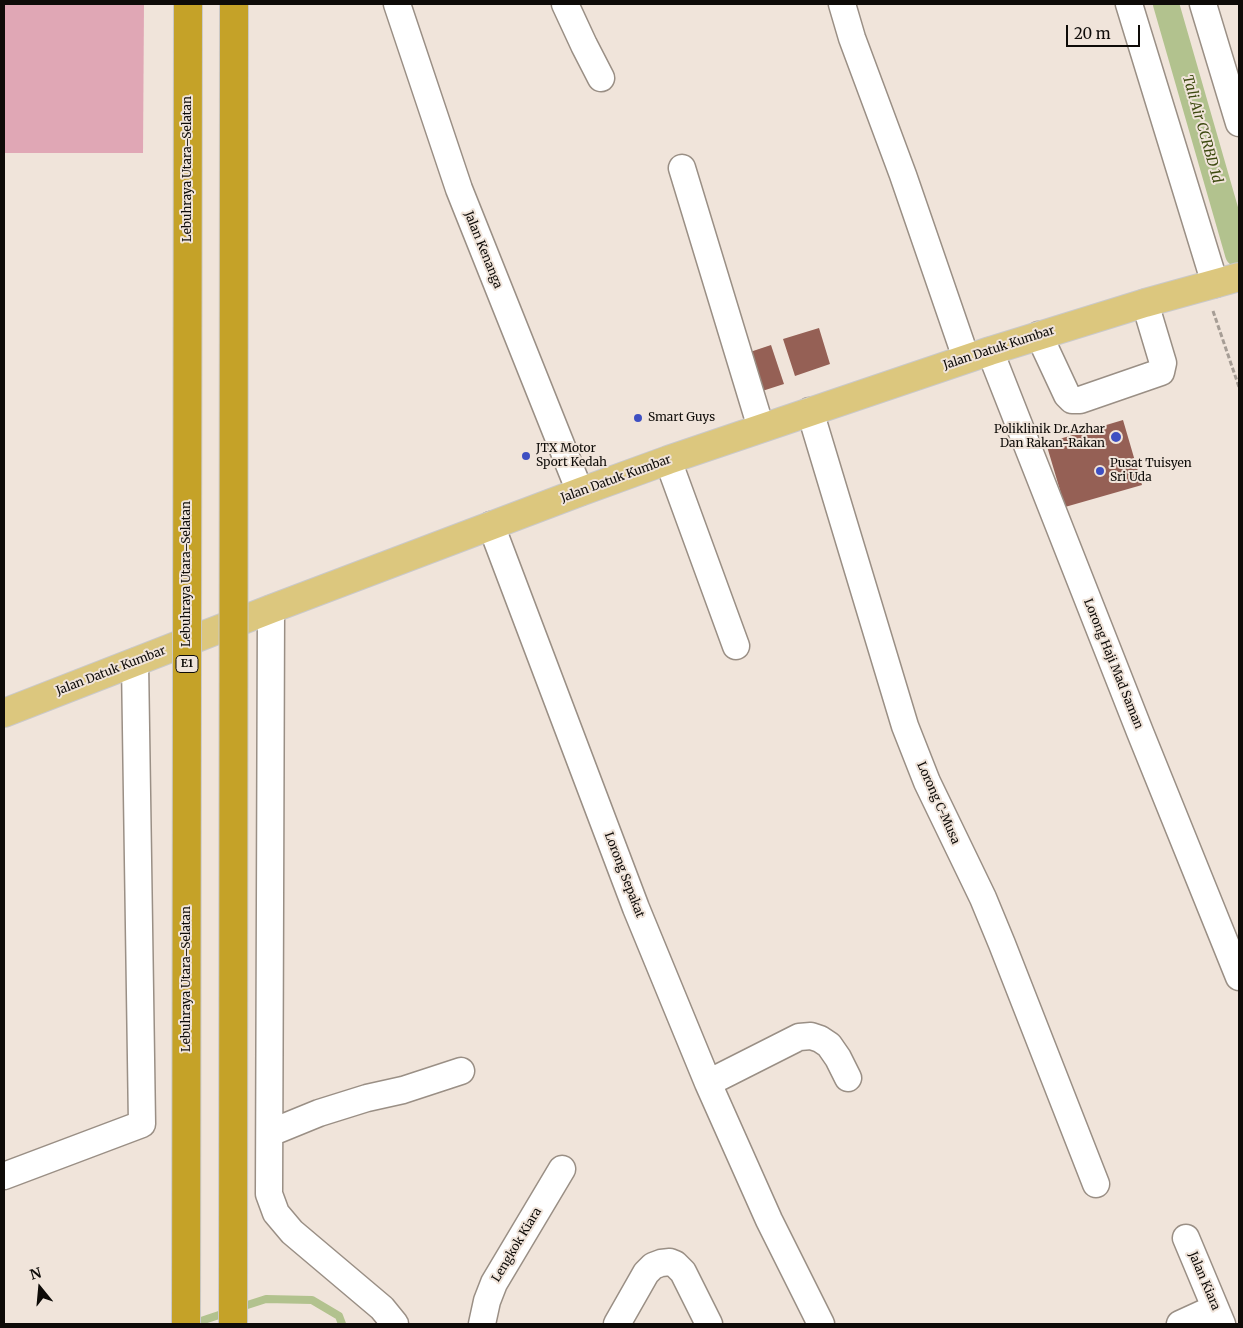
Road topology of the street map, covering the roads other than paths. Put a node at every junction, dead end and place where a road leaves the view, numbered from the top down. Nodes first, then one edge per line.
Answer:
1 (188, 4) edge
2 (234, 4) edge
3 (397, 4) edge
4 (565, 4) edge
5 (842, 4) edge
6 (1129, 4) edge
7 (1203, 4) edge
8 (601, 78) dead end
9 (1239, 123) edge
10 (682, 168) dead end
11 (1220, 282) edge
12 (1145, 303) junction
13 (1039, 335) junction
14 (978, 354) junction
15 (810, 410) junction
16 (761, 428) junction
17 (668, 460) junction
18 (580, 492) junction
19 (491, 525) junction
20 (271, 609) junction
21 (736, 646) dead end
22 (135, 662) junction
23 (4, 713) edge
24 (1239, 976) edge
25 (461, 1070) dead end
26 (848, 1078) dead end
27 (708, 1083) junction
28 (270, 1132) junction
29 (562, 1169) dead end
30 (4, 1176) edge
31 (1096, 1184) dead end
32 (1186, 1238) dead end
33 (1218, 1316) edge
34 (1239, 1323) edge
35 (186, 1324) edge
36 (233, 1324) edge
37 (396, 1324) edge
38 (482, 1324) edge
39 (617, 1324) edge
40 (709, 1324) edge
41 (821, 1324) edge
42 (1180, 1324) edge
43 (1236, 1324) edge

1 - 35 highway, Lebuhraya Utara–Selatan / E1, bridge
2 - 36 highway, bridge
3 - 18 street, Jalan Kenanga
4 - 8 street
5 - 14 street, Lorong Haji Mad Saman
6 - 11 street
7 - 9 street
10 - 16 street
11 - 12 main road, Jalan Datuk Kumbar
12 - 13 main road, Jalan Datuk Kumbar
12 - 13 street
13 - 14 main road, Jalan Datuk Kumbar
14 - 15 main road, Jalan Datuk Kumbar
14 - 24 street, Lorong Haji Mad Saman
15 - 16 main road, Jalan Datuk Kumbar
15 - 31 street, Lorong C-Musa
16 - 17 main road, Jalan Datuk Kumbar
17 - 18 main road, Jalan Datuk Kumbar
17 - 21 street
18 - 19 main road, Jalan Datuk Kumbar
19 - 20 main road, Jalan Datuk Kumbar
19 - 27 street, Lorong Sepakat
20 - 22 main road, Jalan Datuk Kumbar
20 - 28 street
22 - 23 main road, Jalan Datuk Kumbar
22 - 30 street
25 - 28 street
26 - 27 street
27 - 41 street, Lorong Sepakat
28 - 37 street
29 - 38 street, Lengkok Kiara
32 - 33 street, Jalan Kiara
33 - 42 street
34 - 43 street
39 - 40 street

